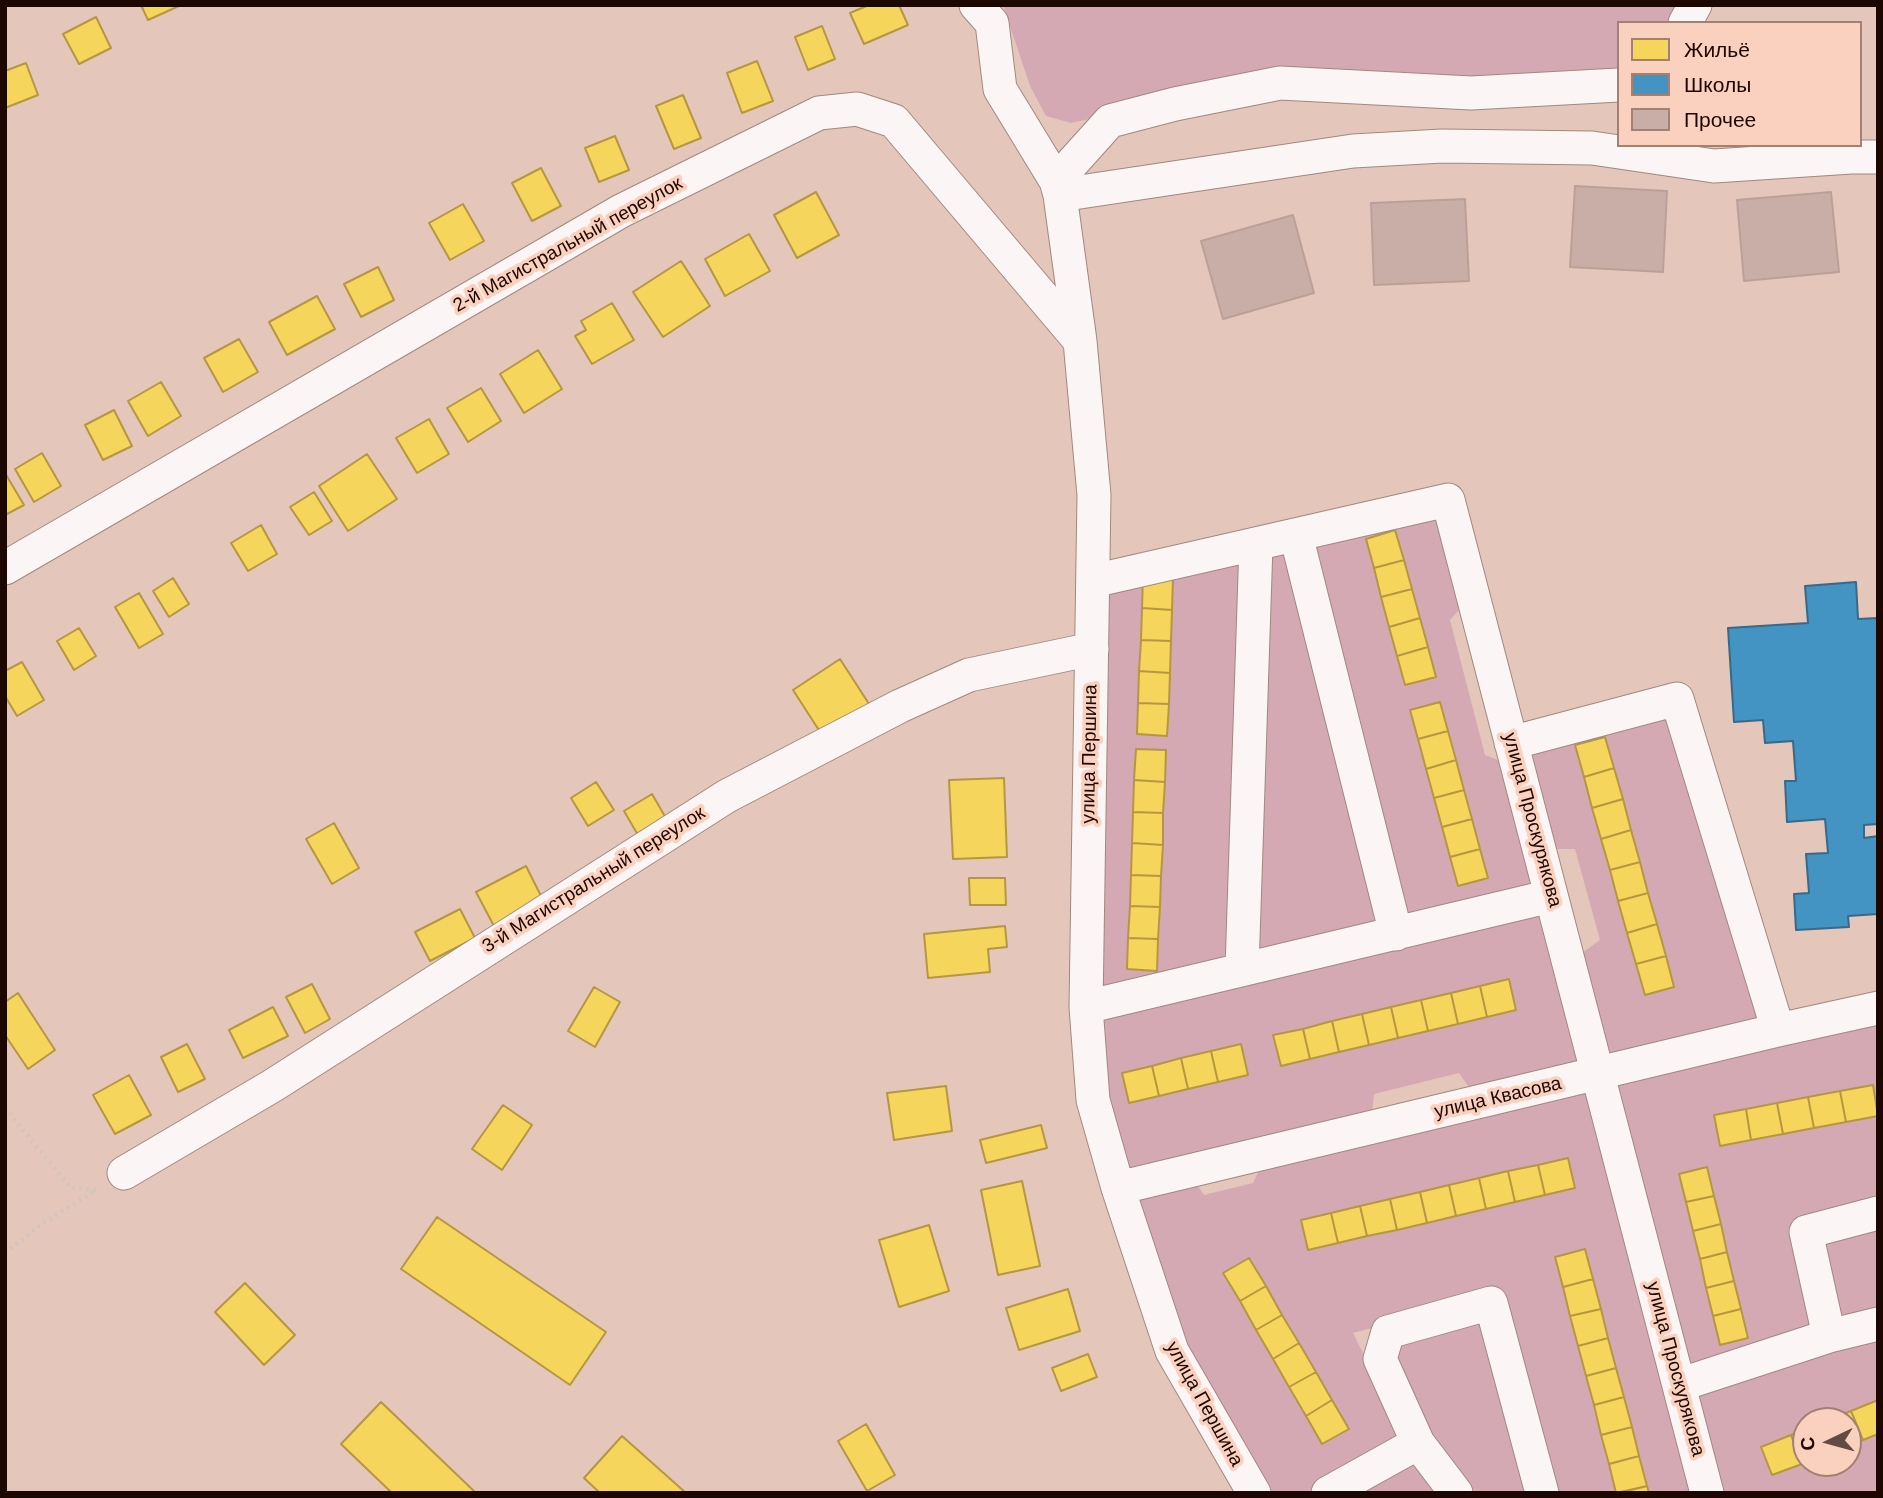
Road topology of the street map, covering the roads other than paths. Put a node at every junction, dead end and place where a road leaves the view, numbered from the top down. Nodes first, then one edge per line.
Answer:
1 (976, 5) edge
2 (1695, 5) edge
3 (1686, 21) edge
4 (1617, 85) edge
5 (1878, 157) edge
6 (1058, 188) junction
7 (1080, 341) junction
8 (1296, 535) junction
9 (1256, 544) junction
10 (5, 568) edge
11 (1093, 581) junction
12 (1092, 649) junction
13 (1511, 743) junction
14 (1551, 897) junction
15 (1396, 934) junction
16 (1242, 969) junction
17 (1086, 1007) junction
18 (1878, 1008) edge
19 (1778, 1030) junction
20 (1598, 1074) junction
21 (124, 1173) road end
22 (1118, 1188) junction
23 (1878, 1213) edge
24 (1878, 1324) edge
25 (1829, 1336) junction
26 (1679, 1385) junction
27 (1418, 1443) junction
28 (1254, 1493) edge
29 (1328, 1493) edge
30 (1456, 1493) edge
31 (1542, 1493) edge
32 (1707, 1493) edge

1 - 6 street, улица Першина
2 - 3 street
4 - 6 street
5 - 6 street
6 - 7 street, улица Першина
7 - 10 street, 2-й Магистральный переулок
7 - 11 street, улица Першина
8 - 9 street, улица Проскурякова
8 - 13 street, улица Проскурякова
8 - 15 street
9 - 11 street, улица Проскурякова
9 - 16 street
11 - 12 street, улица Першина
12 - 17 street, улица Першина
12 - 21 street, 3-й Магистральный переулок
13 - 14 street, улица Проскурякова
13 - 19 street
14 - 15 street
14 - 20 street, улица Проскурякова
15 - 16 street
16 - 17 street
17 - 22 street, улица Першина
18 - 19 street, улица Квасова
19 - 20 street, улица Квасова
20 - 22 street, улица Квасова
20 - 26 street, улица Проскурякова
22 - 28 street, улица Першина
23 - 25 street
24 - 25 street
25 - 26 street
26 - 32 street, улица Проскурякова
27 - 29 street
27 - 30 street
27 - 31 street

